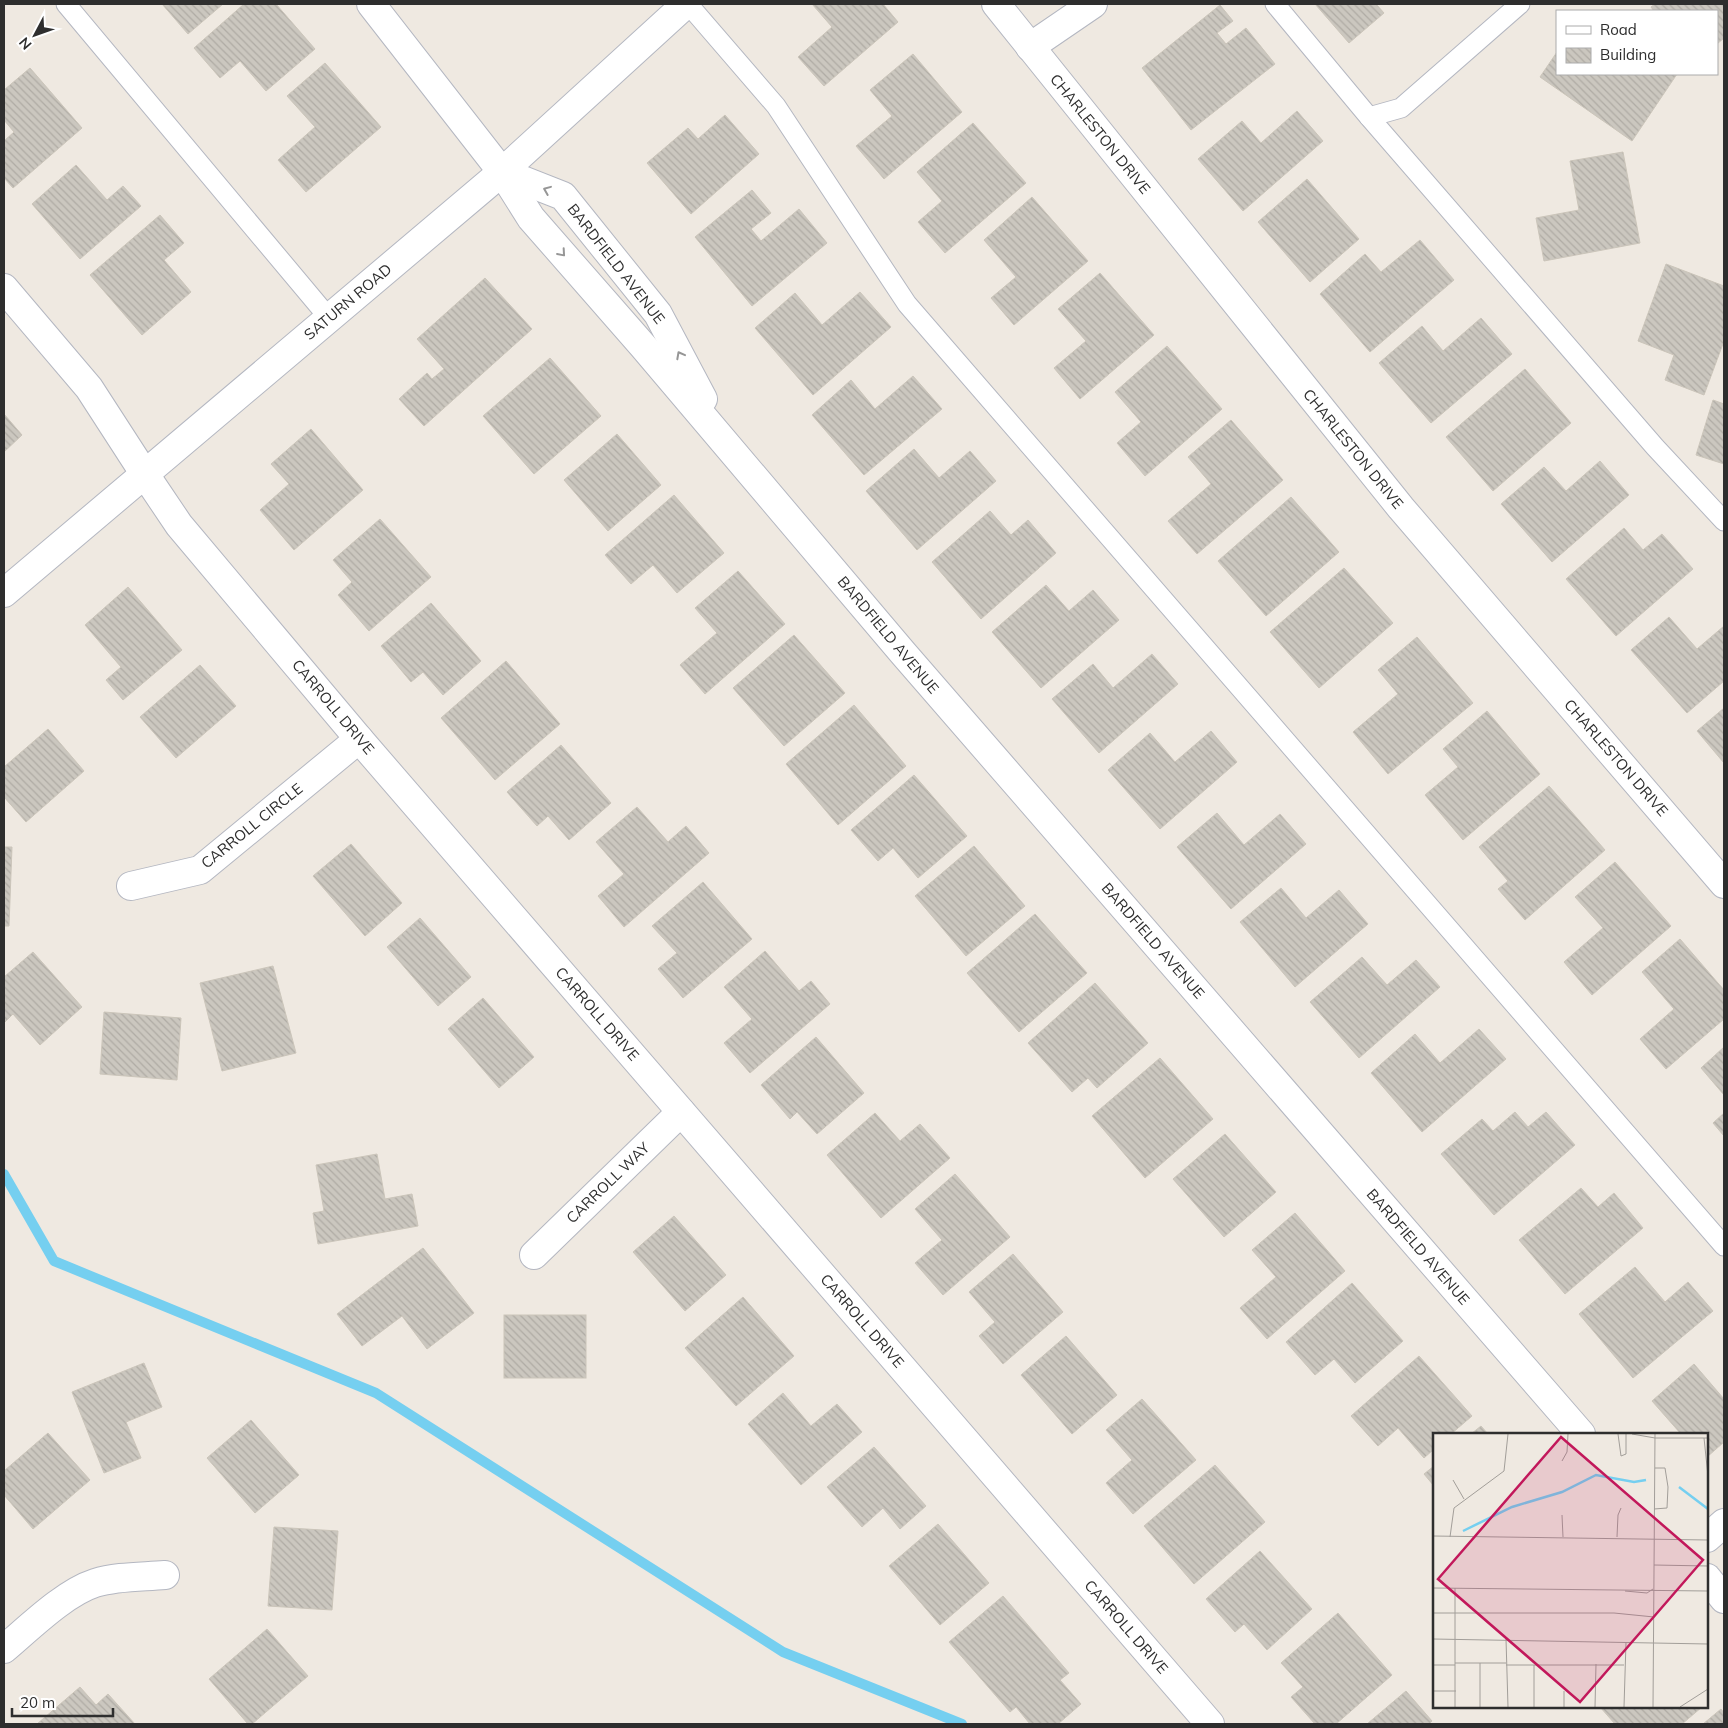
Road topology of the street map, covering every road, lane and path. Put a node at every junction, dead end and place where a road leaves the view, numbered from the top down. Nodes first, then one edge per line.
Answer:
1 (66, 4) edge
2 (371, 4) edge
3 (687, 4) edge
4 (996, 4) edge
5 (1093, 4) edge
6 (1275, 4) edge
7 (1520, 4) edge
8 (1030, 47) junction
9 (1369, 117) junction
10 (502, 172) junction
11 (4, 288) edge
12 (329, 318) junction
13 (727, 445) junction
14 (144, 473) junction
15 (1724, 521) edge
16 (4, 593) edge
17 (359, 739) junction
18 (1724, 884) edge
19 (130, 886) dead end
20 (681, 1112) junction
21 (1724, 1246) edge
22 (534, 1255) dead end
23 (1581, 1433) edge
24 (1724, 1523) edge
25 (1708, 1537) edge
26 (165, 1575) dead end
27 (1708, 1579) edge
28 (1724, 1599) edge
29 (4, 1649) edge
30 (1210, 1724) edge

1 - 12 lane
2 - 10 street, BARDFIELD AVENUE
3 - 10 street, SATURN ROAD
3 - 21 lane
4 - 8 street, CHARLESTON DRIVE
5 - 8 street
6 - 9 lane
7 - 9 lane
8 - 18 street, CHARLESTON DRIVE
9 - 15 lane
10 - 12 street, SATURN ROAD
10 -> 13 street, BARDFIELD AVENUE
13 -> 10 street, BARDFIELD AVENUE
11 - 14 street, CARROLL DRIVE
12 - 14 street, SATURN ROAD
13 - 23 street, BARDFIELD AVENUE
14 - 16 street, SATURN ROAD
14 - 17 street, CARROLL DRIVE
17 - 19 street, CARROLL CIRCLE
17 - 20 street, CARROLL DRIVE
20 - 22 street, CARROLL WAY
20 - 30 street, CARROLL DRIVE
24 - 25 street
26 - 29 street
27 - 28 street

